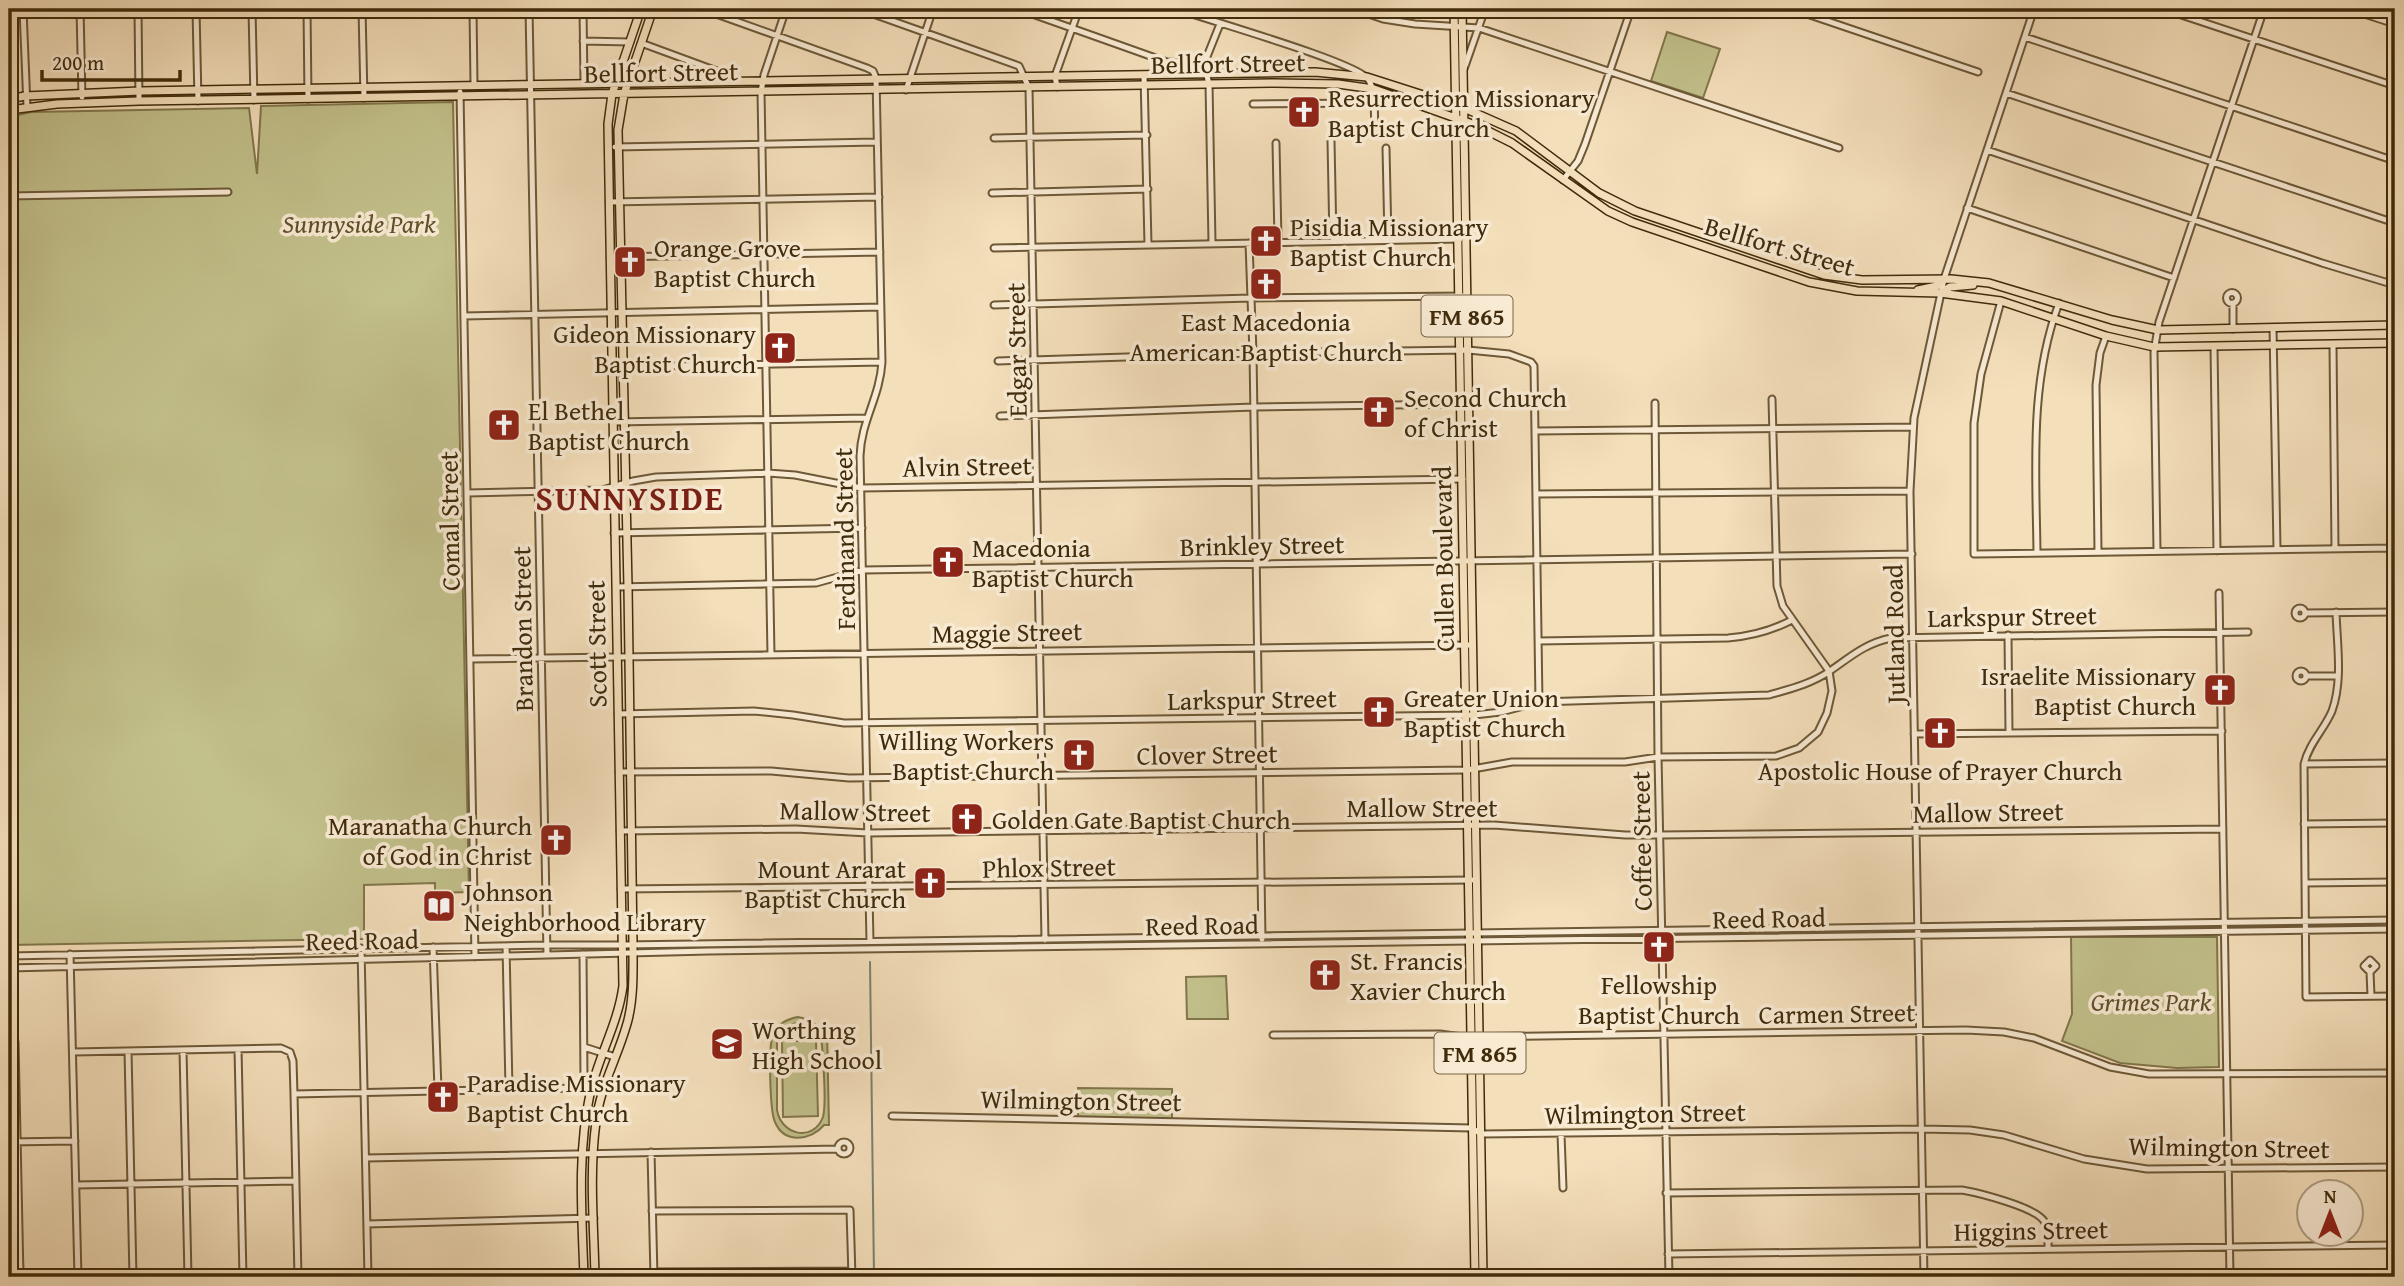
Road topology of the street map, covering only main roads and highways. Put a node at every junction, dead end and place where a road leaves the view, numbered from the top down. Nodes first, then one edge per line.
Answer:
1 (641, 9) edge
2 (653, 9) edge
3 (1454, 9) edge
4 (1462, 9) edge
5 (1458, 26) junction
6 (1274, 73) junction
7 (971, 78) junction
8 (819, 80) junction
9 (706, 82) junction
10 (615, 83) junction
11 (628, 83) junction
12 (1274, 83) junction
13 (971, 89) junction
14 (819, 91) junction
15 (706, 93) junction
16 (612, 94) junction
17 (624, 94) junction
18 (9, 99) edge
19 (1456, 104) junction
20 (1464, 108) junction
21 (9, 110) edge
22 (1460, 120) junction
23 (1537, 146) junction
24 (1530, 154) junction
25 (1635, 211) junction
26 (1632, 222) junction
27 (1698, 233) junction
28 (1695, 244) junction
29 (1761, 254) junction
30 (1757, 265) junction
31 (1824, 275) junction
32 (1944, 279) junction
33 (1881, 281) junction
34 (1989, 283) junction
35 (1821, 285) junction
36 (1882, 292) junction
37 (1907, 292) junction
38 (1940, 293) junction
39 (2395, 327) edge
40 (2394, 343) edge
41 (1475, 1037) junction
42 (1478, 1201) junction
43 (1479, 1260) junction
44 (584, 1277) edge
45 (596, 1277) edge
46 (1475, 1277) edge
47 (1483, 1277) edge

1 - 10 main road, Scott Street
2 - 11 main road, Scott Street
3 - 5 main road, Cullen Boulevard / FM 865
4 - 5 main road, Cullen Boulevard / FM 865
5 - 19 main road, Cullen Boulevard / FM 865
5 - 20 main road, Cullen Boulevard / FM 865
6 - 7 main road, Bellfort Street
6 - 12 main road
6 - 19 main road, Bellfort Street
7 - 8 main road, Bellfort Street
7 - 13 main road
8 - 9 main road, Bellfort Street
8 - 14 main road
9 - 11 main road, Bellfort Street
9 - 15 main road
10 - 11 main road, Bellfort Street
10 - 16 main road, Scott Street
10 - 18 main road, Bellfort Street
11 - 17 main road, Scott Street
12 - 13 main road, Bellfort Street
12 - 22 main road, Bellfort Street
13 - 14 main road, Bellfort Street
14 - 15 main road, Bellfort Street
15 - 17 main road, Bellfort Street
16 - 17 main road, Bellfort Street
16 - 21 main road, Bellfort Street
16 - 44 main road, Scott Street
17 - 45 main road, Scott Street
19 - 20 main road, Bellfort Street
19 - 22 main road, Cullen Boulevard / FM 865
20 - 22 main road, Cullen Boulevard / FM 865
20 - 23 main road, Bellfort Street
22 - 24 main road, Bellfort Street
22 - 41 main road, Cullen Boulevard / FM 865
23 - 24 main road
23 - 25 main road, Bellfort Street
24 - 26 main road, Bellfort Street
25 - 26 main road
25 - 27 main road, Bellfort Street
26 - 28 main road, Bellfort Street
27 - 28 main road
27 - 29 main road, Bellfort Street
28 - 30 main road, Bellfort Street
29 - 30 main road
29 - 31 main road, Bellfort Street
30 - 35 main road, Bellfort Street
31 - 33 main road, Bellfort Street
31 - 35 main road
32 - 33 main road, Bellfort Street
32 - 34 main road, Bellfort Street
32 - 37 main road
33 - 36 main road
34 - 38 main road
34 - 39 main road, Bellfort Street
35 - 36 main road, Bellfort Street
36 - 37 main road, Bellfort Street
37 - 38 main road, Bellfort Street
38 - 40 main road, Bellfort Street
41 - 42 main road, Cullen Boulevard / FM 865
41 - 42 main road, Cullen Boulevard / FM 865
42 - 43 main road, Cullen Boulevard / FM 865
43 - 46 main road, Cullen Boulevard / FM 865
43 - 47 main road, Cullen Boulevard / FM 865

